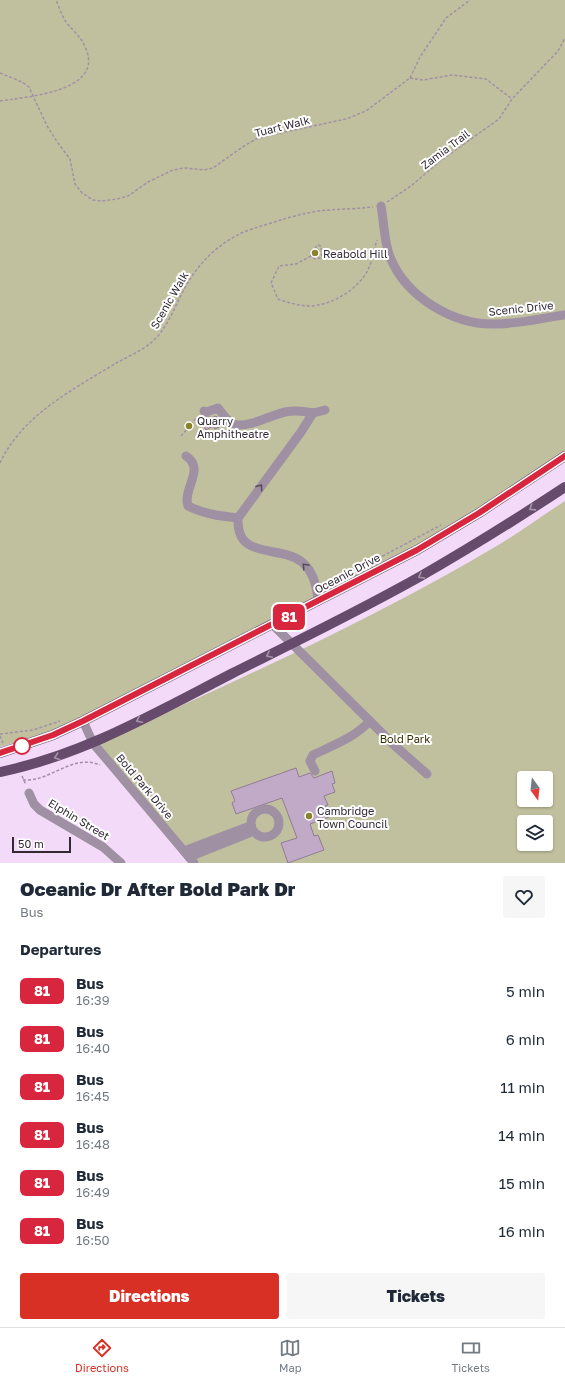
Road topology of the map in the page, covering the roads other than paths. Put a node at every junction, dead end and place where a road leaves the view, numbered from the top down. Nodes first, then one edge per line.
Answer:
1 (381, 206) road end
2 (565, 316) edge
3 (204, 410) road end
4 (325, 410) dead end
5 (313, 413) junction
6 (186, 456) dead end
7 (565, 456) edge
8 (565, 487) edge
9 (238, 518) junction
10 (318, 602) junction
11 (272, 625) junction
12 (292, 644) junction
13 (83, 721) junction
14 (370, 722) junction
15 (93, 743) junction
16 (0, 753) edge
17 (315, 771) dead end
18 (0, 772) edge
19 (427, 774) dead end
20 (29, 793) dead end
21 (252, 829) dead end
22 (189, 857) edge
23 (121, 863) edge

1 - 2 street, Scenic Drive
3 - 5 street
4 - 5 street
9 -> 5 street
6 - 9 street
7 - 10 main road, Oceanic Drive
8 -> 12 main road
10 -> 9 street
10 - 11 main road, Oceanic Drive
11 - 12 street
11 - 13 main road, Oceanic Drive
12 - 14 street
12 -> 15 main road
13 - 15 street, Bold Park Drive
13 - 16 main road, Oceanic Drive
14 - 17 street
14 - 19 street
15 -> 18 main road
15 - 22 street, Bold Park Drive
20 - 23 street, Elphin Street
21 - 22 street

